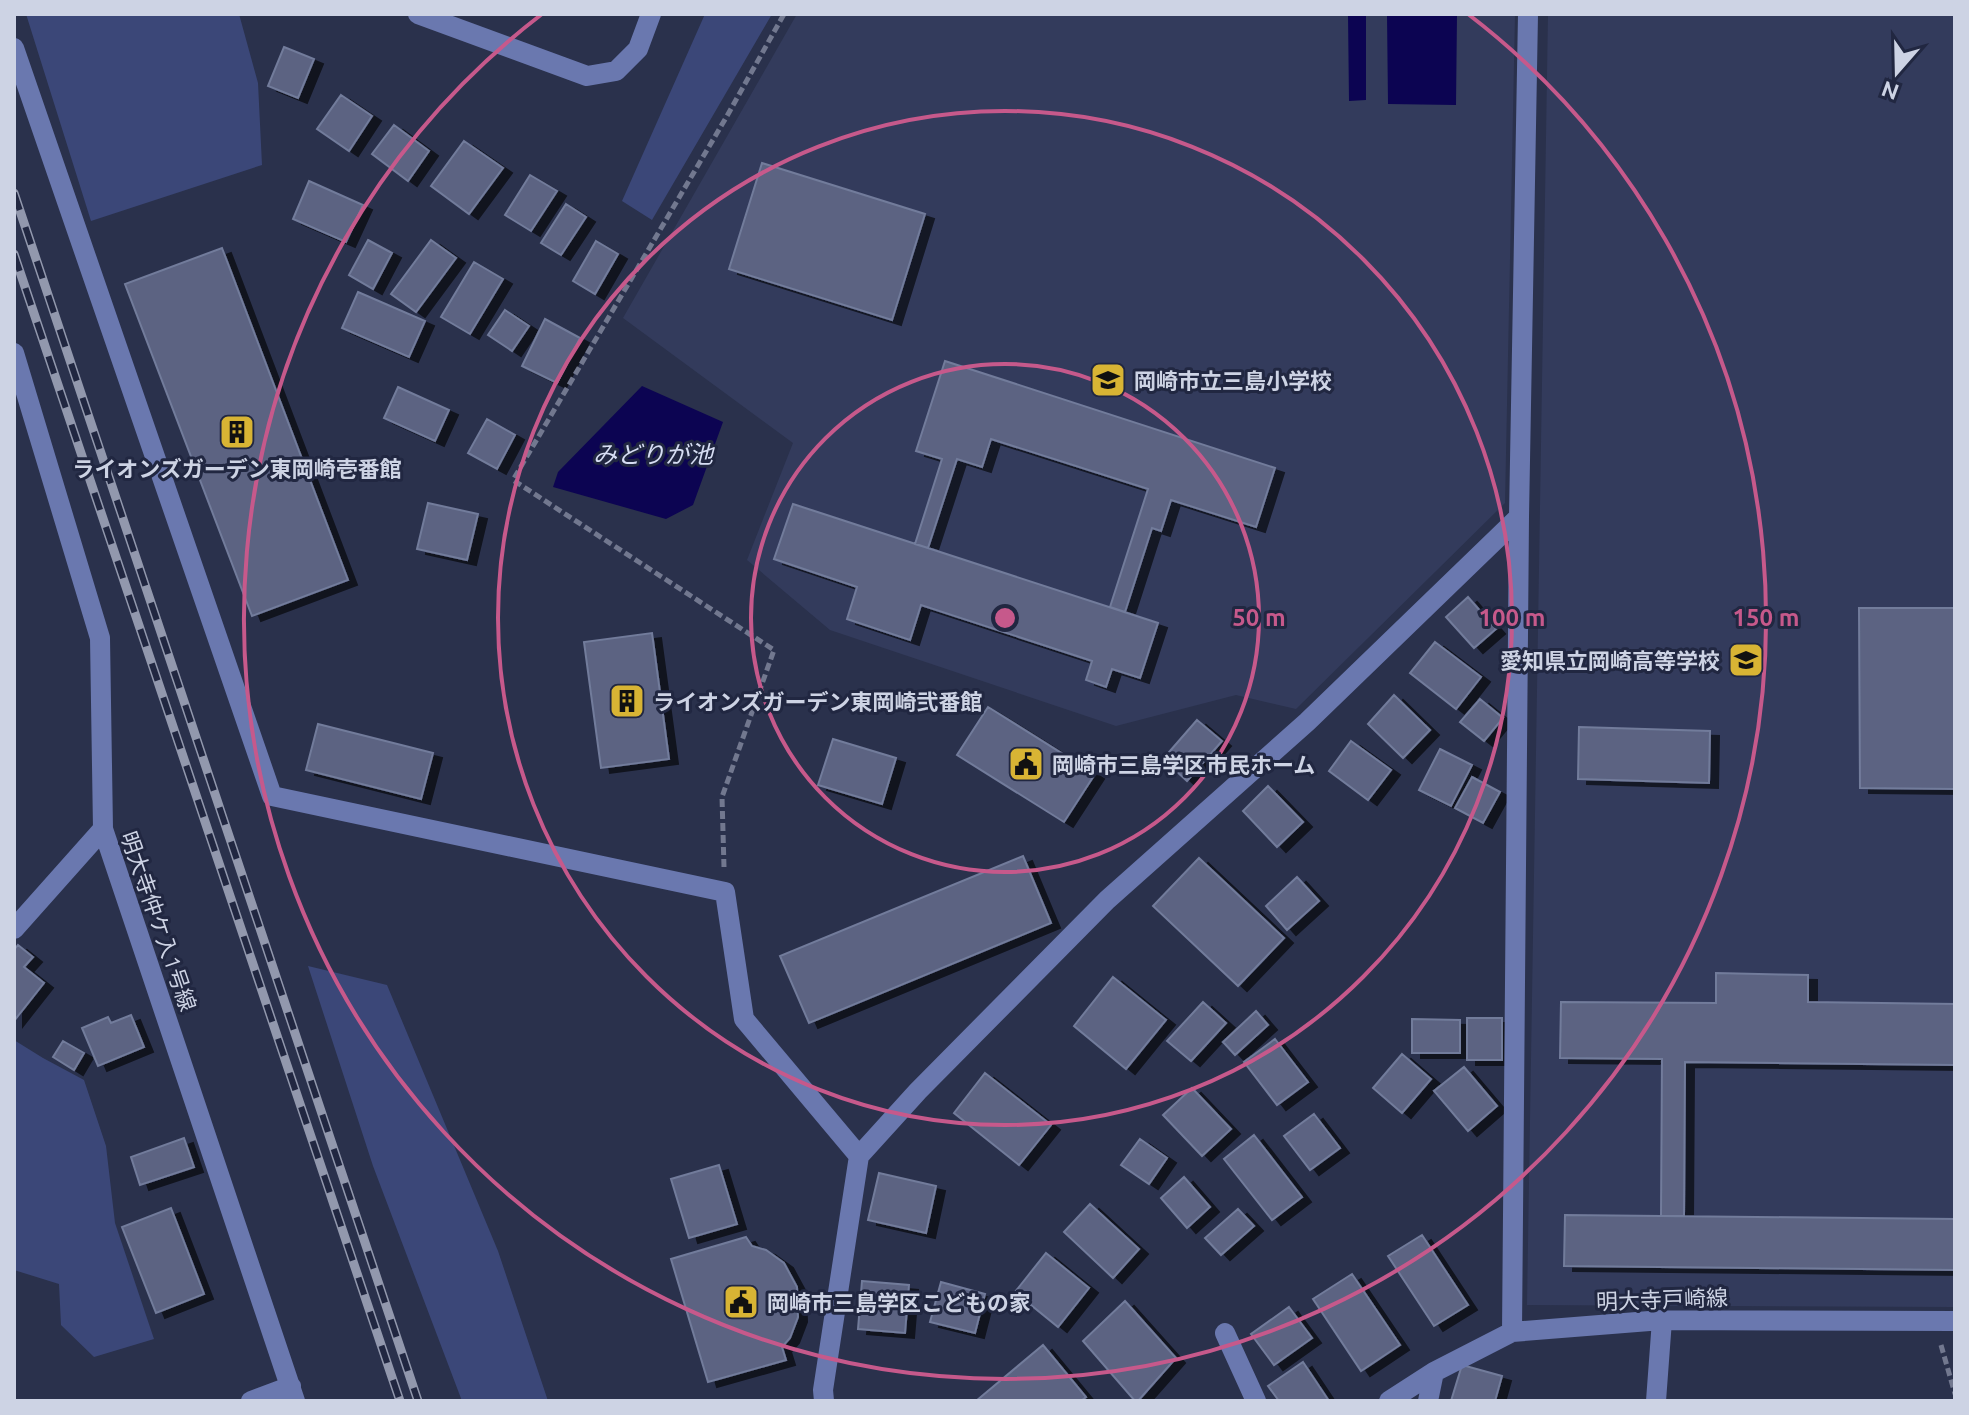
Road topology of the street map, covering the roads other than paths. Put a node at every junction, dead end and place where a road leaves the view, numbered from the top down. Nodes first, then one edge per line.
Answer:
1 (418, 14) edge
2 (651, 14) edge
3 (1528, 14) edge
4 (14, 48) edge
5 (14, 353) edge
6 (1519, 517) junction
7 (103, 829) junction
8 (14, 929) edge
9 (859, 1156) junction
10 (1662, 1320) junction
11 (1945, 1321) edge
12 (1512, 1332) junction
13 (1225, 1333) dead end
14 (1434, 1372) junction
15 (293, 1394) edge
16 (251, 1401) edge
17 (824, 1401) edge
18 (1256, 1401) edge
19 (1389, 1401) edge
20 (1428, 1401) edge
21 (1656, 1401) edge

1 - 2 street
3 - 6 street
4 - 9 street
5 - 7 street, 明大寺仲ケ入1号線
6 - 9 street
6 - 12 street
7 - 8 street
7 - 15 street, 明大寺仲ケ入1号線
9 - 17 street
10 - 11 street, 明大寺戸崎線
10 - 12 street, 明大寺戸崎線
10 - 21 street
12 - 14 street, 明大寺戸崎線
13 - 18 street
14 - 19 street, 明大寺戸崎線
14 - 20 street
15 - 16 street

